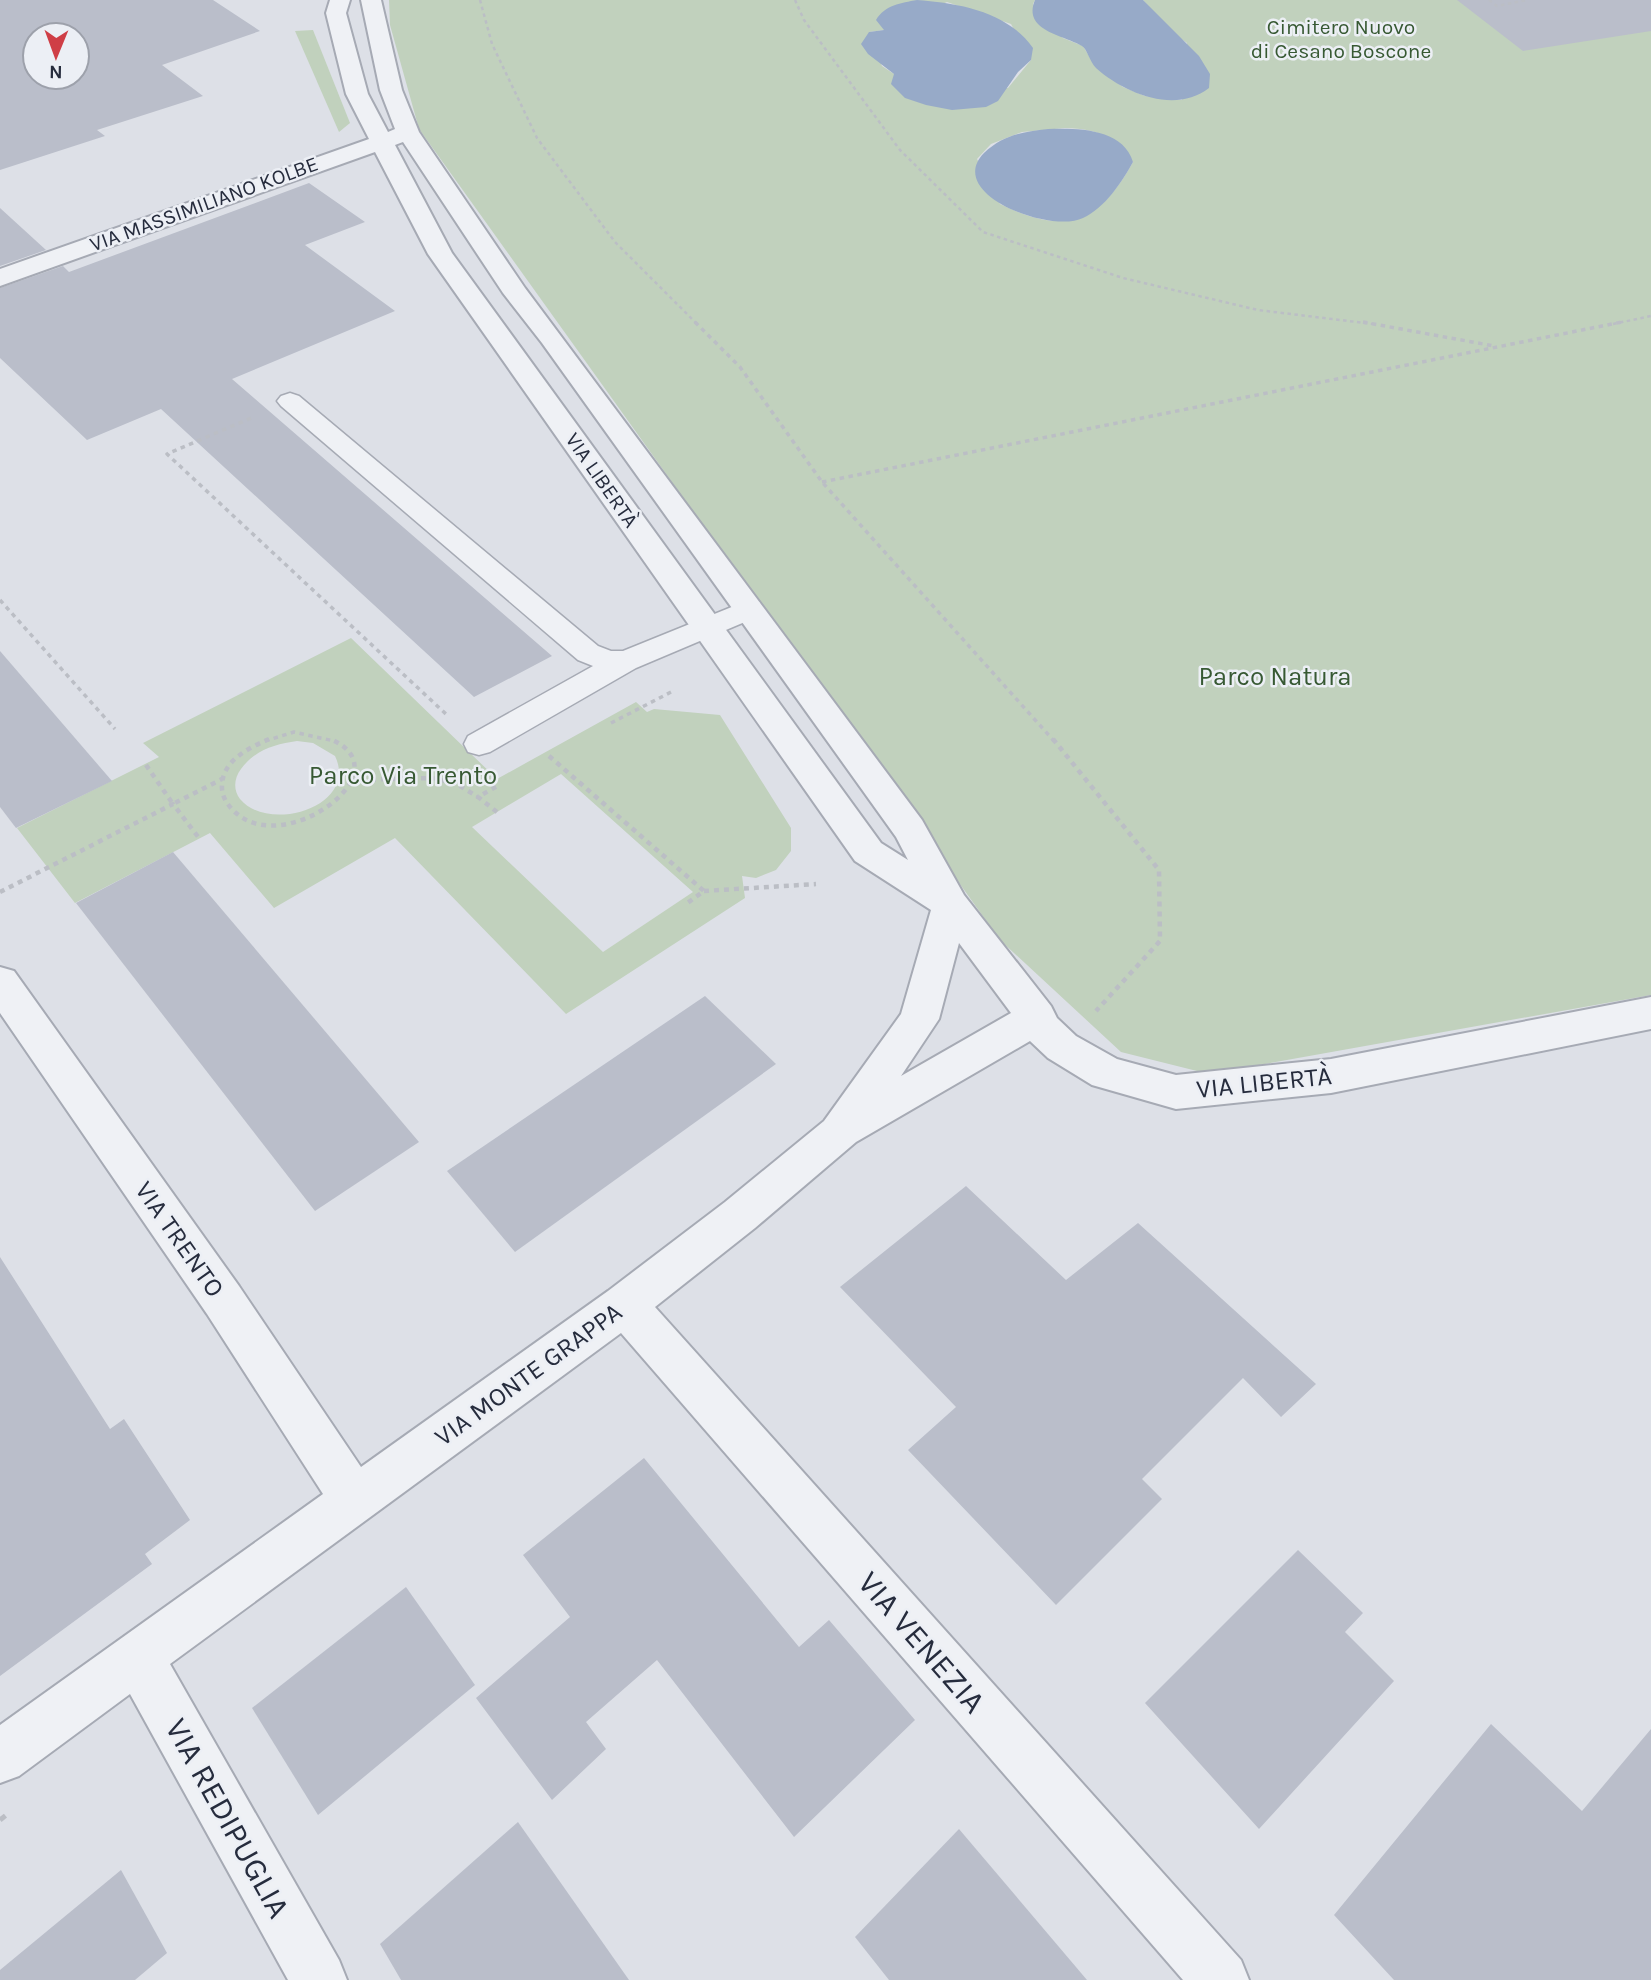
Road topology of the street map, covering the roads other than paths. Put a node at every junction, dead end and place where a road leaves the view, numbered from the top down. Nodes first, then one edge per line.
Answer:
1 (340, 0) edge
2 (372, 0) edge
3 (408, 132) junction
4 (380, 141) junction
5 (0, 278) edge
6 (290, 401) road end
7 (749, 609) junction
8 (706, 627) junction
9 (626, 661) junction
10 (479, 744) road end
11 (951, 905) junction
12 (0, 982) edge
13 (1651, 1013) edge
14 (1037, 1017) junction
15 (839, 1133) junction
16 (624, 1305) junction
17 (355, 1501) junction
18 (136, 1656) junction
19 (0, 1757) edge
20 (319, 1980) edge
21 (1221, 1980) edge

1 - 4 street, VIA LIBERTÀ
2 - 3 street, VIA LIBERTÀ
3 - 4 street, VIA MASSIMILIANO KOLBE
3 - 7 street, VIA LIBERTÀ
4 - 5 street, VIA MASSIMILIANO KOLBE
4 - 8 street, VIA LIBERTÀ
6 - 9 lane
7 - 8 lane
7 - 11 street, VIA LIBERTÀ
8 - 9 lane
8 - 11 street, VIA LIBERTÀ
9 - 10 lane
11 - 14 street, VIA LIBERTÀ
11 - 15 street, VIA MONTE GRAPPA
12 - 17 street, VIA TRENTO
13 - 14 street, VIA LIBERTÀ
14 - 15 street
15 - 16 street, VIA MONTE GRAPPA
16 - 17 street, VIA MONTE GRAPPA
16 - 21 street, VIA VENEZIA
17 - 18 street, VIA MONTE GRAPPA
18 - 19 street, VIA MONTE GRAPPA
18 - 20 street, VIA REDIPUGLIA

